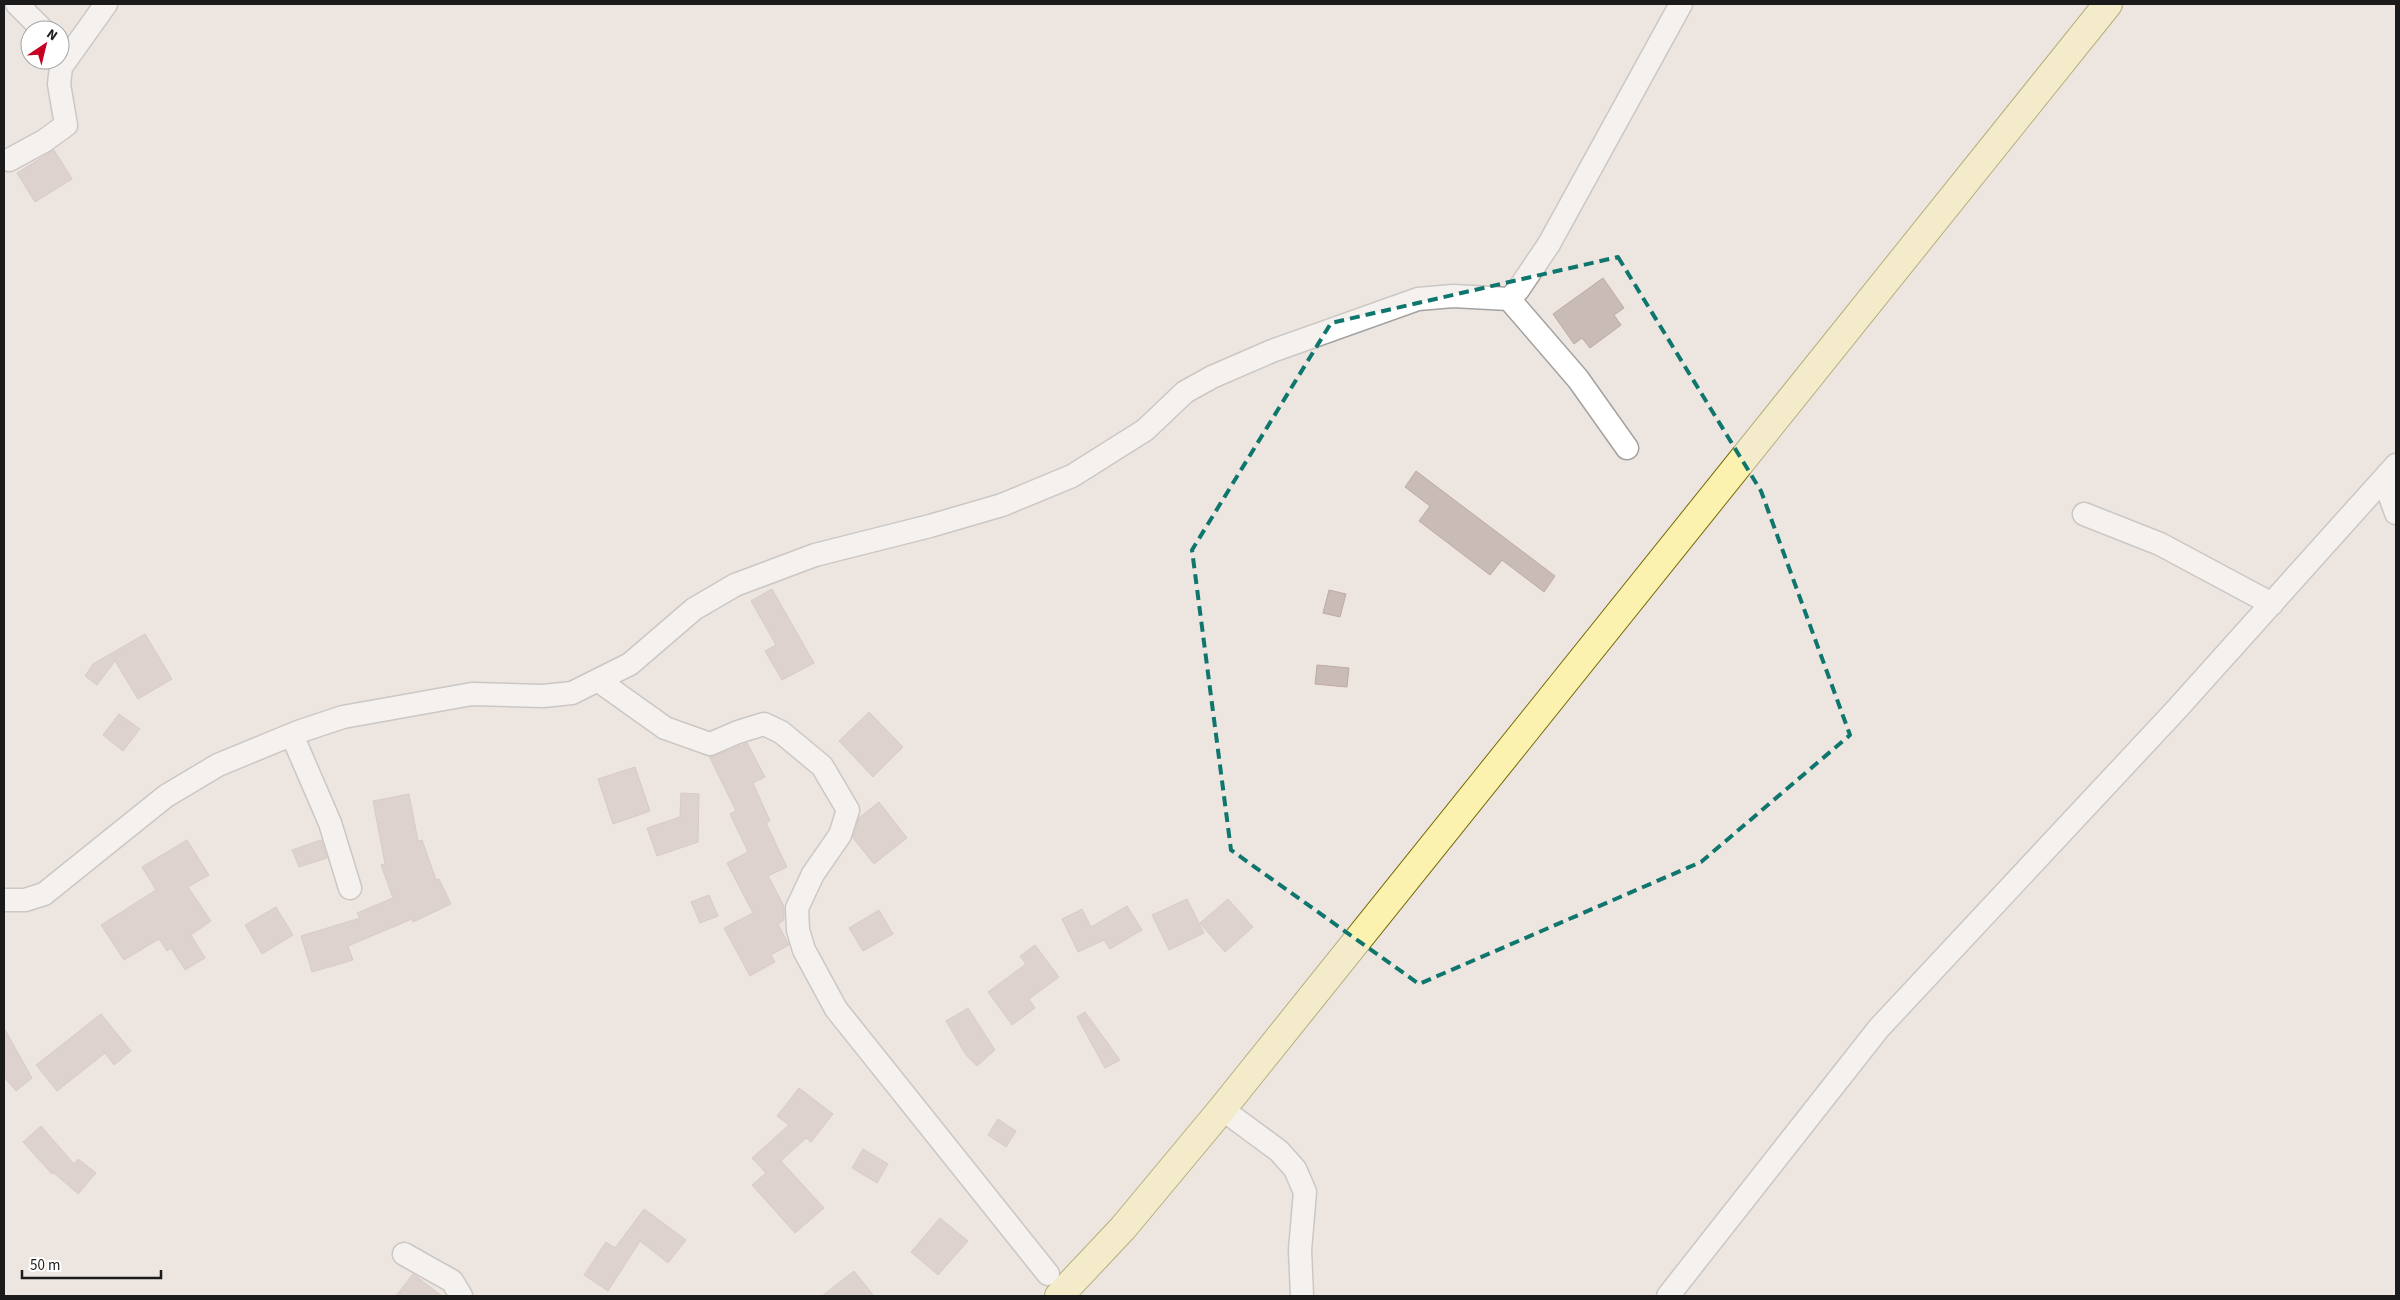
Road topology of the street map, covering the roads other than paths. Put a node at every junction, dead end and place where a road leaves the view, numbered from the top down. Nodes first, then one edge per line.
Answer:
1 (17, 4) edge
2 (106, 4) edge
3 (1681, 4) edge
4 (2108, 4) edge
5 (32, 20) edge
6 (70, 45) edge
7 (61, 70) edge
8 (10, 160) dead end
9 (1509, 299) junction
10 (1627, 448) dead end
11 (2391, 471) edge
12 (2396, 513) edge
13 (2084, 514) dead end
14 (2272, 604) junction
15 (599, 681) junction
16 (292, 734) junction
17 (350, 888) dead end
18 (4, 900) edge
19 (1222, 1110) junction
20 (404, 1254) dead end
21 (1054, 1285) edge
22 (461, 1296) edge
23 (1302, 1296) edge
24 (1668, 1296) edge

1 - 5 street
2 - 6 street
3 - 9 street
4 - 19 main road
7 - 8 street
9 - 10 street
9 - 15 street
11 - 12 street
11 - 14 street
13 - 14 street
14 - 24 street
15 - 16 street
15 - 21 street
16 - 17 street
16 - 18 street
19 - 21 main road
19 - 23 street
20 - 22 street

